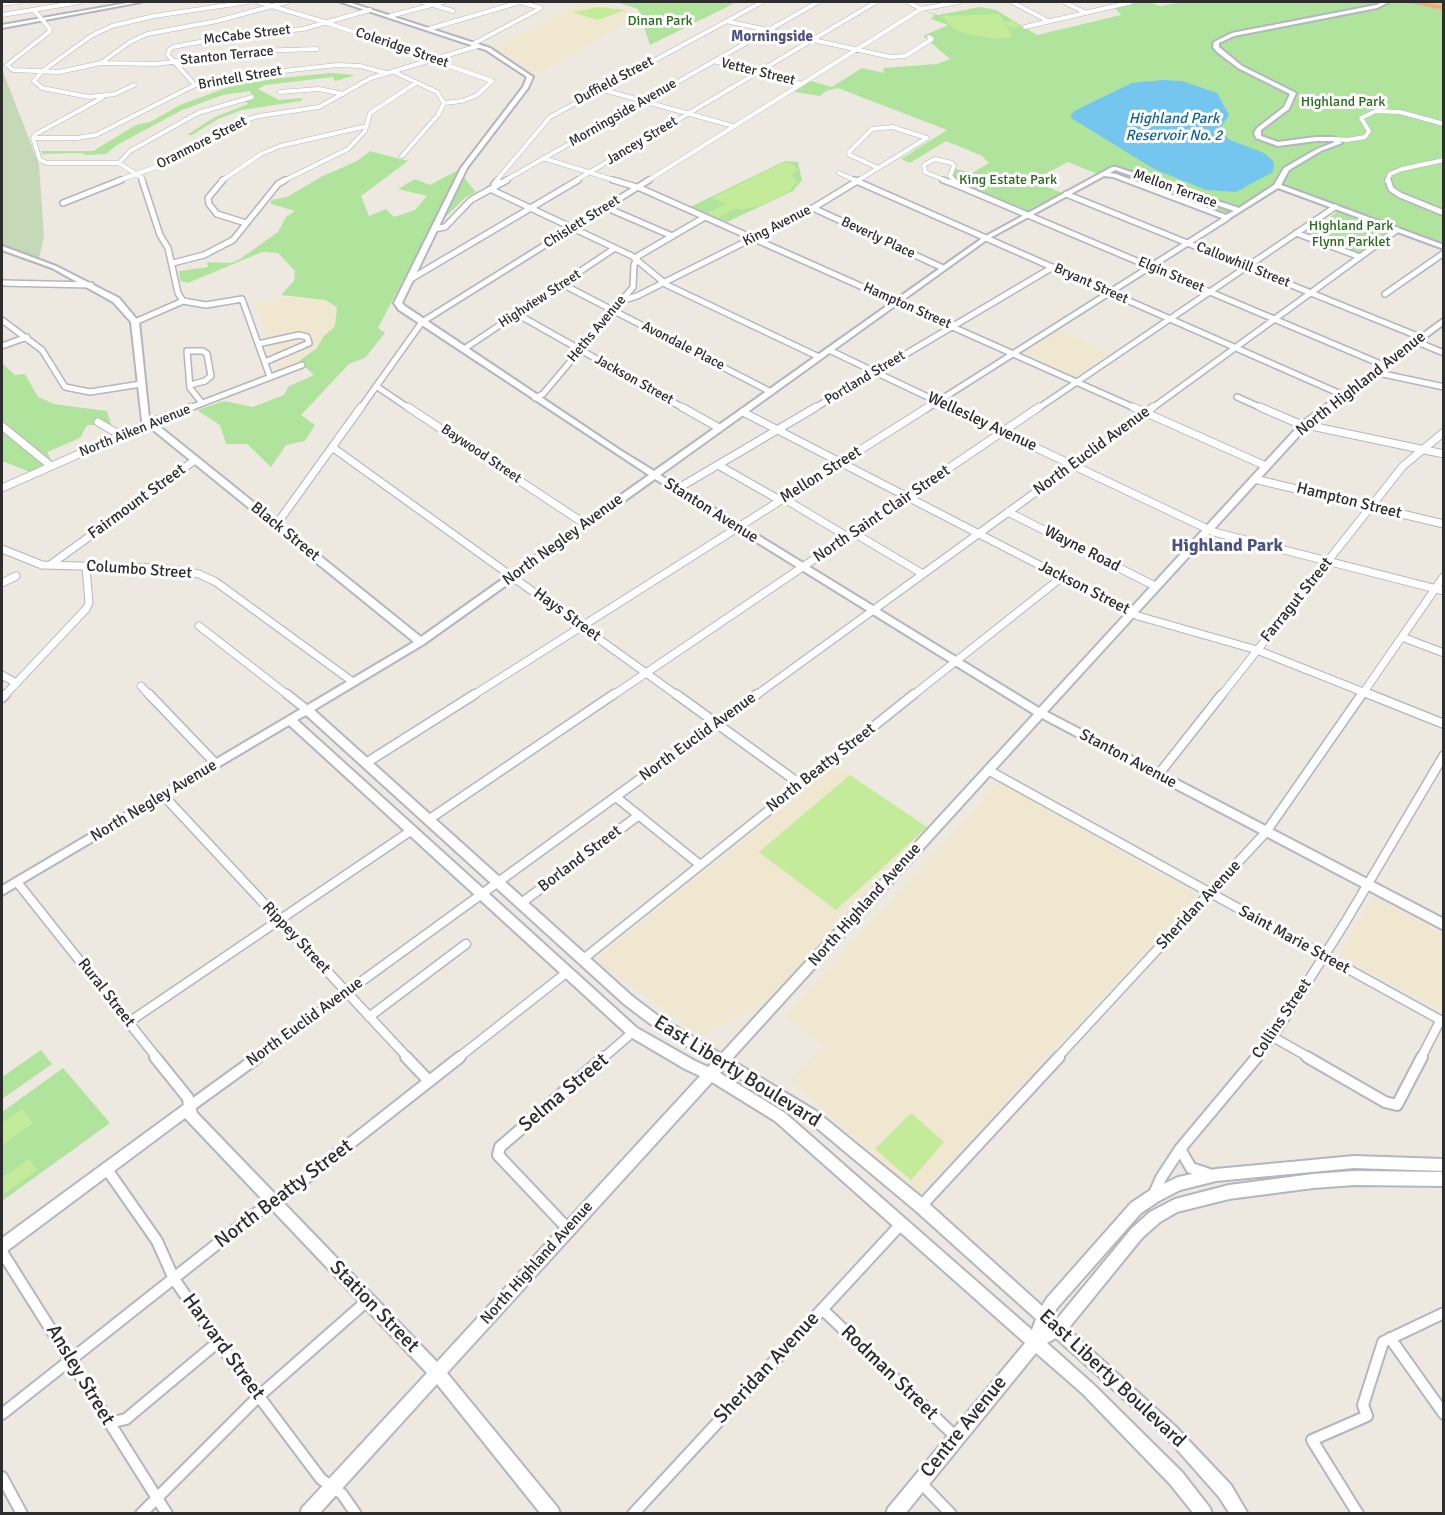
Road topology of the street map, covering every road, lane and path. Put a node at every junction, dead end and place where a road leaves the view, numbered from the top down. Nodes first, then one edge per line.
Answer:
1 (13, 2) edge
2 (18, 2) edge
3 (80, 2) edge
4 (138, 2) edge
5 (248, 2) edge
6 (258, 2) edge
7 (287, 2) edge
8 (344, 2) edge
9 (423, 2) edge
10 (443, 2) edge
11 (522, 2) edge
12 (762, 2) edge
13 (818, 2) edge
14 (876, 2) edge
15 (908, 2) edge
16 (959, 2) edge
17 (1012, 2) edge
18 (1064, 2) edge
19 (1116, 2) edge
20 (1132, 2) edge
21 (1386, 2) edge
22 (1411, 2) edge
23 (2, 4) edge
24 (432, 4) junction
25 (1121, 4) junction
26 (273, 5) junction
27 (1443, 8) edge
28 (921, 9) junction
29 (34, 10) junction
30 (370, 10) junction
31 (453, 11) dead end
32 (1084, 12) junction
33 (2, 15) edge
34 (390, 16) junction
35 (42, 19) junction
36 (726, 21) junction
37 (1048, 21) junction
38 (325, 22) junction
39 (2, 27) edge
40 (1025, 27) dead end
41 (429, 29) junction
42 (767, 31) junction
43 (929, 37) dead end
44 (810, 41) junction
45 (475, 45) junction
46 (317, 50) dead end
47 (855, 50) junction
48 (432, 59) junction
49 (713, 61) junction
50 (175, 62) junction
51 (101, 63) junction
52 (41, 72) junction
53 (394, 72) junction
54 (757, 73) junction
55 (386, 74) junction
56 (416, 83) junction
57 (802, 84) junction
58 (134, 85) dead end
59 (195, 85) junction
60 (600, 89) junction
61 (280, 93) dead end
62 (343, 94) junction
63 (89, 97) junction
64 (104, 97) junction
65 (252, 97) dead end
66 (644, 101) junction
67 (444, 103) junction
68 (90, 105) junction
69 (688, 114) junction
70 (1443, 124) edge
71 (367, 126) junction
72 (733, 126) junction
73 (33, 138) junction
74 (1322, 139) junction
75 (1334, 139) junction
76 (402, 156) dead end
77 (543, 158) junction
78 (1300, 159) junction
79 (1443, 160) edge
80 (119, 163) junction
81 (878, 168) junction
82 (1111, 169) joint
83 (590, 173) junction
84 (839, 173) dead end
85 (138, 174) junction
86 (1102, 174) junction
87 (950, 176) junction
88 (941, 179) junction
89 (857, 181) junction
90 (959, 186) junction
91 (1277, 186) junction
92 (637, 187) junction
93 (490, 189) junction
94 (1066, 194) junction
95 (63, 203) dead end
96 (605, 207) junction
97 (1335, 207) junction
98 (531, 208) junction
99 (813, 208) junction
100 (1239, 210) junction
101 (1443, 213) edge
102 (1027, 215) junction
103 (705, 217) junction
104 (1227, 218) junction
105 (246, 223) junction
106 (572, 227) junction
107 (434, 229) junction
108 (1397, 230) junction
109 (1296, 233) junction
110 (672, 236) junction
111 (754, 238) junction
112 (986, 238) junction
113 (1188, 243) junction
114 (1443, 247) edge
115 (2, 248) edge
116 (615, 248) junction
117 (1443, 253) edge
118 (1360, 257) junction
119 (637, 259) junction
120 (173, 263) junction
121 (1053, 267) junction
122 (1150, 267) junction
123 (1246, 267) junction
124 (943, 268) junction
125 (409, 280) junction
126 (2, 283) edge
127 (664, 283) junction
128 (562, 284) junction
129 (92, 285) junction
130 (1110, 292) junction
131 (1210, 292) junction
132 (1310, 293) junction
133 (1385, 294) dead end
134 (183, 301) junction
135 (621, 301) junction
136 (897, 302) junction
137 (613, 310) junction
138 (517, 314) junction
139 (1170, 319) junction
140 (1274, 319) junction
141 (2, 320) edge
142 (1443, 320) edge
143 (135, 322) junction
144 (422, 322) junction
145 (952, 327) junction
146 (27, 337) junction
147 (1418, 339) junction
148 (258, 344) junction
149 (2, 346) edge
150 (1235, 347) junction
151 (464, 349) junction
152 (580, 349) junction
153 (829, 350) junction
154 (1443, 352) edge
155 (1013, 354) junction
156 (819, 357) junction
157 (265, 362) junction
158 (302, 365) dead end
159 (1383, 365) junction
160 (876, 371) junction
161 (1374, 372) junction
162 (270, 377) junction
163 (1076, 382) junction
164 (141, 384) junction
165 (190, 385) junction
166 (376, 386) junction
167 (1443, 387) edge
168 (771, 392) junction
169 (1343, 395) junction
170 (536, 398) junction
171 (1237, 398) dead end
172 (938, 401) junction
173 (202, 403) junction
174 (743, 412) junction
175 (1146, 412) junction
176 (98, 422) dead end
177 (149, 423) junction
178 (1305, 424) junction
179 (2, 426) edge
180 (719, 429) junction
181 (777, 430) junction
182 (1002, 432) junction
183 (1443, 432) edge
184 (120, 435) junction
185 (332, 447) junction
186 (1423, 450) junction
187 (1443, 454) edge
188 (195, 460) junction
189 (841, 462) junction
190 (718, 465) junction
191 (1072, 465) junction
192 (51, 466) junction
193 (1266, 466) junction
194 (654, 475) junction
195 (1254, 478) junction
196 (2, 488) edge
197 (677, 489) junction
198 (907, 497) junction
199 (782, 500) junction
200 (1371, 506) junction
201 (1008, 512) junction
202 (585, 524) junction
203 (1443, 524) edge
204 (276, 525) junction
205 (738, 527) junction
206 (1208, 529) junction
207 (978, 534) junction
208 (851, 535) junction
209 (2, 549) edge
210 (1328, 562) junction
211 (50, 566) junction
212 (86, 567) junction
213 (802, 567) junction
214 (923, 574) junction
215 (16, 576) dead end
216 (513, 576) junction
217 (1443, 576) edge
218 (1062, 577) junction
219 (2, 582) edge
220 (1155, 586) junction
221 (1439, 590) edge
222 (872, 610) junction
223 (1131, 612) junction
224 (199, 626) dead end
225 (582, 626) junction
226 (1402, 637) junction
227 (421, 642) junction
228 (1257, 650) junction
229 (1443, 653) edge
230 (956, 661) junction
231 (647, 672) junction
232 (2, 675) edge
233 (353, 682) junction
234 (16, 683) junction
235 (141, 686) dead end
236 (1363, 692) junction
237 (2, 698) edge
238 (307, 710) junction
239 (1040, 713) junction
240 (290, 720) junction
241 (717, 723) junction
242 (1443, 724) edge
243 (1443, 755) edge
244 (366, 763) junction
245 (216, 764) junction
246 (988, 770) junction
247 (1158, 775) junction
248 (801, 784) junction
249 (163, 795) junction
250 (616, 797) junction
251 (639, 815) junction
252 (428, 820) junction
253 (412, 830) junction
254 (1266, 832) junction
255 (699, 864) junction
256 (17, 882) junction
257 (497, 883) junction
258 (1367, 885) junction
259 (2, 891) edge
260 (483, 893) junction
261 (1209, 893) junction
262 (520, 904) junction
263 (280, 920) junction
264 (1443, 925) edge
265 (466, 944) dead end
266 (1323, 955) junction
267 (582, 960) junction
268 (566, 973) junction
269 (346, 992) junction
270 (369, 1017) junction
271 (129, 1022) junction
272 (1442, 1022) edge
273 (633, 1032) junction
274 (1273, 1037) junction
275 (722, 1060) junction
276 (710, 1074) junction
277 (428, 1080) junction
278 (189, 1107) junction
279 (1180, 1149) junction
280 (1443, 1165) edge
281 (106, 1168) junction
282 (1216, 1174) junction
283 (1443, 1179) edge
284 (1154, 1196) junction
285 (274, 1201) junction
286 (921, 1206) junction
287 (902, 1223) junction
288 (568, 1229) junction
289 (2, 1246) edge
290 (2, 1252) edge
291 (174, 1279) junction
292 (368, 1300) junction
293 (822, 1309) junction
294 (1443, 1313) edge
295 (1044, 1316) junction
296 (1058, 1329) junction
297 (1390, 1338) junction
298 (218, 1342) junction
299 (1035, 1342) junction
300 (69, 1360) junction
301 (437, 1373) junction
302 (259, 1396) junction
303 (2, 1414) edge
304 (1443, 1414) edge
305 (109, 1424) junction
306 (956, 1437) junction
307 (2, 1478) edge
308 (920, 1482) junction
309 (333, 1487) junction
310 (157, 1499) junction
311 (22, 1514) edge
312 (141, 1514) edge
313 (167, 1514) edge
314 (308, 1514) edge
315 (356, 1514) edge
316 (552, 1514) edge
317 (633, 1514) edge
318 (894, 1514) edge
319 (951, 1514) edge
320 (1204, 1514) edge
321 (1240, 1514) edge
322 (1358, 1514) edge

1 - 2 street
1 - 23 street
3 - 29 street
4 - 35 main road
5 - 52 street
6 - 26 street, Coleridge Street
7 - 26 street
8 - 30 main road, Stanton Avenue
9 - 24 street
10 - 24 street
11 - 41 street
11 - 45 street, Oranmore Street
12 - 36 street, Duffield Street
13 - 42 street, Morningside Avenue
14 - 44 street, Jancey Street
15 - 28 street
16 - 28 street, Chislett Street
17 - 37 street
18 - 32 street
19 - 25 street
20 - 25 street
21 - 74 main road
22 - 27 highway
24 - 31 street
24 - 34 street
25 - 32 street
26 - 38 street, Coleridge Street
26 - 51 street
28 - 47 street, Chislett Street
29 - 33 street
29 - 35 street
30 - 34 main road, Stanton Avenue
30 - 38 street, McCabe Street
32 - 37 street
34 - 41 main road, Stanton Avenue
35 - 39 main road
35 - 52 street
36 - 42 street
36 - 60 street, Duffield Street
37 - 40 street
38 - 48 street, Coleridge Street
38 - 50 street, McCabe Street
41 - 45 main road, Stanton Avenue
42 - 44 street
42 - 49 street, Morningside Avenue
43 - 47 street
44 - 47 street
44 - 54 street, Jancey Street
45 - 48 street, Oranmore Street
45 - 107 main road, Stanton Avenue
46 - 50 street, Stanton Terrace
47 - 57 street, Chislett Street
48 - 53 street, Oranmore Street
48 - 67 street, Coleridge Street
49 - 54 street, Vetter Street
49 - 66 street, Morningside Avenue
50 - 51 street, Stanton Terrace
50 - 59 street
51 - 52 street
52 - 63 street
53 - 55 street, Oranmore Street
53 - 56 street
54 - 57 street, Vetter Street
54 - 69 street, Jancey Street
55 - 59 street, Brintell Street
55 - 62 street, Oranmore Street
56 - 67 street
56 - 71 street
57 - 72 street, Chislett Street
58 - 64 street
59 - 73 street, Brintell Street
60 - 66 street
60 - 93 street, Duffield Street
61 - 62 street
62 - 85 street, Oranmore Street
63 - 64 street
63 - 68 street
64 - 68 street
65 - 80 street
66 - 69 street
66 - 77 street, Morningside Avenue
67 - 76 street
68 - 73 street
69 - 72 street
69 - 83 street, Jancey Street
70 - 75 street
71 - 105 street
71 - 105 street
72 - 92 street, Chislett Street
73 - 80 street
74 - 75 main road
74 - 78 main road
75 - 78 main road
77 - 83 street, Hampton Street
77 - 93 street, Morningside Avenue
78 - 91 main road
79 - 101 street
80 - 85 street
81 - 81 street, King Avenue
81 - 89 street, King Avenue
82 - 86 main road, North Negley Avenue
82 - 100 main road, Mellon Terrace
83 - 92 street, Hampton Street
83 - 98 street, Jancey Street
84 - 89 street, Bryant Street
85 - 95 street, Oranmore Street
85 - 120 street
86 - 94 main road, North Negley Avenue
86 - 104 main road, Mellon Terrace
87 - 88 street
87 - 88 street, Elgin Street
87 - 90 street, Elgin Street
88 - 90 street, Elgin Street
89 - 99 street, King Avenue
89 - 112 street, Bryant Street
90 - 102 street, Elgin Street
91 - 97 main road
91 - 100 main road, Mellon Street
92 - 96 street, Chislett Street
92 - 103 street, Hampton Street
93 - 98 street
93 - 107 street, Morningside Avenue
94 - 102 main road, North Negley Avenue
94 - 113 street, Callowhill Street
96 - 106 street, Chislett Street
96 - 110 street
97 - 108 main road
97 - 109 street, North Saint Clair Street
98 - 106 street
98 - 125 street, Jancey Street
99 - 111 street, King Avenue
99 - 124 street, Beverly Place
100 - 104 main road, Mellon Street
102 - 112 main road, North Negley Avenue
102 - 122 street, Elgin Street
103 - 110 street
103 - 111 street, Hampton Street
104 - 113 street, Mellon Street
105 - 120 street
106 - 116 street
106 - 144 street, Chislett Street
107 - 125 main road, Stanton Avenue
108 - 114 main road
108 - 118 street, North Euclid Avenue
109 - 118 street
109 - 123 street, North Saint Clair Street
110 - 119 street
111 - 127 street, King Avenue
111 - 136 street, Hampton Street
112 - 121 street, Bryant Street
112 - 124 main road, North Negley Avenue
113 - 122 street, Mellon Street
113 - 123 street, Callowhill Street
115 - 129 main road
116 - 119 street
116 - 128 street, Highview Street
117 - 133 street
118 - 132 street, North Euclid Avenue
119 - 127 street
119 - 135 street, Heths Avenue
120 - 134 street
121 - 130 street, Bryant Street
121 - 145 street, Portland Street
122 - 130 street, Mellon Street
122 - 131 street, Elgin Street
123 - 131 street, North Saint Clair Street
123 - 132 street, Callowhill Street
124 - 136 main road, North Negley Avenue
125 - 144 main road, Stanton Avenue
126 - 129 street
127 - 135 street, King Avenue
127 - 156 street
128 - 137 street, Avondale Place
128 - 138 street, Highview Street
129 - 143 main road
130 - 139 street, Bryant Street
130 - 155 street, Mellon Street
131 - 139 street, North Saint Clair Street
131 - 140 street, Elgin Street
132 - 140 street, North Euclid Avenue
132 - 147 street, Callowhill Street
134 - 143 street
134 - 148 street
135 - 137 street, Heths Avenue
136 - 145 street, Hampton Street
136 - 153 main road, North Negley Avenue
137 - 152 street, Heths Avenue
137 - 168 street, Avondale Place
138 - 151 street, Highview Street
138 - 152 street, Jackson Street
139 - 150 street, Bryant Street
139 - 163 street, North Saint Clair Street
140 - 150 street, North Euclid Avenue
140 - 159 street, Elgin Street
141 - 146 street
142 - 147 main road, North Highland Avenue
143 - 164 main road
144 - 151 main road, Stanton Avenue
144 - 166 street, Chislett Street
145 - 155 street, Hampton Street
145 - 160 street, Portland Street
146 - 149 street
146 - 164 street
147 - 154 street, Callowhill Street
147 - 159 main road, North Highland Avenue
148 - 157 street
148 - 157 street
150 - 169 street, Bryant Street
150 - 175 street, North Euclid Avenue
151 - 170 main road, Stanton Avenue
152 - 170 street, Heths Avenue
152 - 180 street, Jackson Street
153 - 156 main road, North Negley Avenue
153 - 160 street, Wellesley Avenue
155 - 163 street, Hampton Street
155 - 172 street, Mellon Street
156 - 168 main road, North Negley Avenue
157 - 162 street
158 - 162 street, North Aiken Avenue
159 - 161 main road, North Highland Avenue
160 - 172 street, Wellesley Avenue
160 - 181 street, Portland Street
161 - 167 street
161 - 169 main road, North Highland Avenue
162 - 173 street, North Aiken Avenue
163 - 175 street, Hampton Street
163 - 182 street, North Saint Clair Street
164 - 177 main road
165 - 165 street
165 - 173 street
166 - 185 street, Chislett Street
166 - 202 street, Baywood Street
168 - 174 main road, North Negley Avenue
169 - 178 main road, North Highland Avenue
170 - 194 main road, Stanton Avenue
171 - 178 street
172 - 182 street, Wellesley Avenue
172 - 189 street, Mellon Street
173 - 177 street, North Aiken Avenue
174 - 180 main road, North Negley Avenue
174 - 181 street, Jackson Street
175 - 191 street, North Euclid Avenue
175 - 193 street, Hampton Street
176 - 184 street
177 - 184 street, North Aiken Avenue
177 - 188 main road, Black Street
178 - 186 street
178 - 193 main road, North Highland Avenue
179 - 192 street
180 - 194 main road, North Negley Avenue
181 - 189 street, Jackson Street
181 - 190 street, Portland Street
182 - 191 street, Wellesley Avenue
182 - 198 street, North Saint Clair Street
183 - 186 street, Farragut Street
184 - 192 street, North Aiken Avenue
185 - 204 street, Chislett Street
185 - 216 street, Hays Street
186 - 187 street
186 - 200 street, Farragut Street
188 - 204 main road, Black Street
188 - 211 street, Fairmount Street
189 - 198 street, Jackson Street
189 - 199 street, Mellon Street
190 - 197 street, Portland Street
190 - 199 street
191 - 201 street, North Euclid Avenue
191 - 206 street, Wellesley Avenue
192 - 196 street, North Aiken Avenue
193 - 195 main road, North Highland Avenue
194 - 197 main road, Stanton Avenue
194 - 202 main road, North Negley Avenue
195 - 200 street, Hampton Street
195 - 206 main road, North Highland Avenue
197 - 205 main road, Stanton Avenue
198 - 207 street, Jackson Street
198 - 208 street, North Saint Clair Street
199 - 205 street, Mellon Street
199 - 208 street
200 - 203 street, Hampton Street
200 - 210 street, Farragut Street
201 - 207 street, North Euclid Avenue
201 - 220 street, Wayne Road
202 - 216 main road, North Negley Avenue
204 - 227 main road, Black Street
205 - 213 main road, Stanton Avenue
205 - 225 street, Mellon Street
206 - 210 street, Wellesley Avenue
206 - 220 main road, North Highland Avenue
207 - 214 street, North Euclid Avenue
207 - 218 street, Jackson Street
208 - 213 street, North Saint Clair Street
208 - 214 street
209 - 211 street, Columbo Street
210 - 221 street, Wellesley Avenue
210 - 228 street, Farragut Street
211 - 212 street, Columbo Street
212 - 233 street, Columbo Street
212 - 234 street
213 - 222 main road, Stanton Avenue
213 - 231 street, North Saint Clair Street
214 - 222 street, North Euclid Avenue
215 - 219 street
216 - 225 street, Hays Street
216 - 227 main road, North Negley Avenue
217 - 221 street, Sheridan Avenue
218 - 223 street, Jackson Street
218 - 230 street, North Beatty Street
220 - 223 main road, North Highland Avenue
221 - 226 street, Sheridan Avenue
222 - 230 main road, Stanton Avenue
222 - 241 street, North Euclid Avenue
223 - 228 street, Jackson Street
223 - 239 main road, North Highland Avenue
224 - 238 street
225 - 231 street, Hays Street
225 - 244 street, Mellon Street
226 - 229 street
226 - 236 street, Sheridan Avenue
227 - 233 main road, North Negley Avenue
228 - 236 street, Jackson Street
228 - 247 street, Farragut Street
230 - 239 main road, Stanton Avenue
230 - 248 street, North Beatty Street
231 - 241 street, Hays Street
231 - 252 street, North Saint Clair Street
232 - 234 street
233 - 238 main road, North Negley Avenue
234 - 237 street
235 - 245 street
236 - 242 street, Jackson Street
236 - 254 street, Sheridan Avenue
238 - 240 main road, North Negley Avenue
238 - 244 main road, East Liberty Boulevard
239 - 246 main road, North Highland Avenue
239 - 247 main road, Stanton Avenue
240 - 245 main road, North Negley Avenue
240 - 253 main road, East Liberty Boulevard
241 - 248 street, Hays Street
241 - 250 street, North Euclid Avenue
243 - 258 street, Collins Street
244 - 252 main road, East Liberty Boulevard
245 - 249 main road, North Negley Avenue
246 - 261 street, Saint Marie Street
246 - 275 main road, North Highland Avenue
247 - 254 main road, Stanton Avenue
248 - 255 street, North Beatty Street
249 - 256 main road, North Negley Avenue
249 - 263 street, Rippey Street
250 - 251 street
250 - 257 street, North Euclid Avenue
251 - 255 street
251 - 262 street, Borland Street
252 - 257 main road, East Liberty Boulevard
253 - 260 main road, East Liberty Boulevard
253 - 263 street
254 - 258 main road, Stanton Avenue
254 - 261 street, Sheridan Avenue
255 - 267 street, North Beatty Street
256 - 259 main road, North Negley Avenue
256 - 271 street, Rural Street
257 - 260 street, North Euclid Avenue
257 - 262 main road, East Liberty Boulevard
258 - 264 main road, Stanton Avenue
258 - 266 street, Collins Street
260 - 268 main road, East Liberty Boulevard
260 - 269 street, North Euclid Avenue
261 - 266 street, Saint Marie Street
261 - 286 street, Sheridan Avenue
262 - 267 main road, East Liberty Boulevard
263 - 269 street, Rippey Street
263 - 271 street
265 - 270 street
266 - 272 street, Saint Marie Street
266 - 274 street, Collins Street
267 - 275 main road, East Liberty Boulevard
268 - 273 main road, East Liberty Boulevard
268 - 277 street, North Beatty Street
269 - 270 street, Rippey Street
269 - 278 street, North Euclid Avenue
270 - 277 street, Rippey Street
271 - 278 street, Rural Street
272 - 274 street
273 - 276 main road, East Liberty Boulevard
273 - 288 street, Selma Street
274 - 279 street, Collins Street
275 - 276 main road, North Highland Avenue
275 - 286 main road, East Liberty Boulevard
276 - 287 main road, East Liberty Boulevard
276 - 288 main road, North Highland Avenue
277 - 285 street, North Beatty Street
278 - 281 main road, North Euclid Avenue
278 - 285 main road, Station Street
279 - 282 street
279 - 284 street, Collins Street
280 - 282 main road
281 - 289 main road, North Euclid Avenue
281 - 291 street, Harvard Street
282 - 284 main road
283 - 296 main road
284 - 295 main road
285 - 291 street, North Beatty Street
285 - 292 main road, Station Street
286 - 295 main road, East Liberty Boulevard
287 - 293 street, Sheridan Avenue
287 - 299 main road, East Liberty Boulevard
288 - 301 main road, North Highland Avenue
290 - 300 street, Ansley Street
291 - 298 street, Harvard Street
291 - 300 street, North Beatty Street
292 - 301 main road, Station Street
292 - 302 street
293 - 306 street, Rodman Street
293 - 317 street, Sheridan Avenue
294 - 297 street
295 - 296 main road, East Liberty Boulevard
295 - 299 main road
296 - 299 main road
296 - 321 main road, East Liberty Boulevard
297 - 304 street
297 - 322 street
298 - 302 street, Harvard Street
298 - 305 street
299 - 306 main road, Centre Avenue
299 - 320 main road, East Liberty Boulevard
300 - 303 street, North Beatty Street
300 - 305 street, Ansley Street
301 - 309 main road, North Highland Avenue
301 - 316 main road, Station Street
302 - 309 street, Harvard Street
302 - 310 street
305 - 310 street, Ansley Street
306 - 308 main road, Centre Avenue
307 - 311 street
308 - 318 main road, Centre Avenue
308 - 319 street
309 - 314 main road, North Highland Avenue
309 - 315 street, Harvard Street
310 - 312 street
310 - 313 street, Ansley Street

